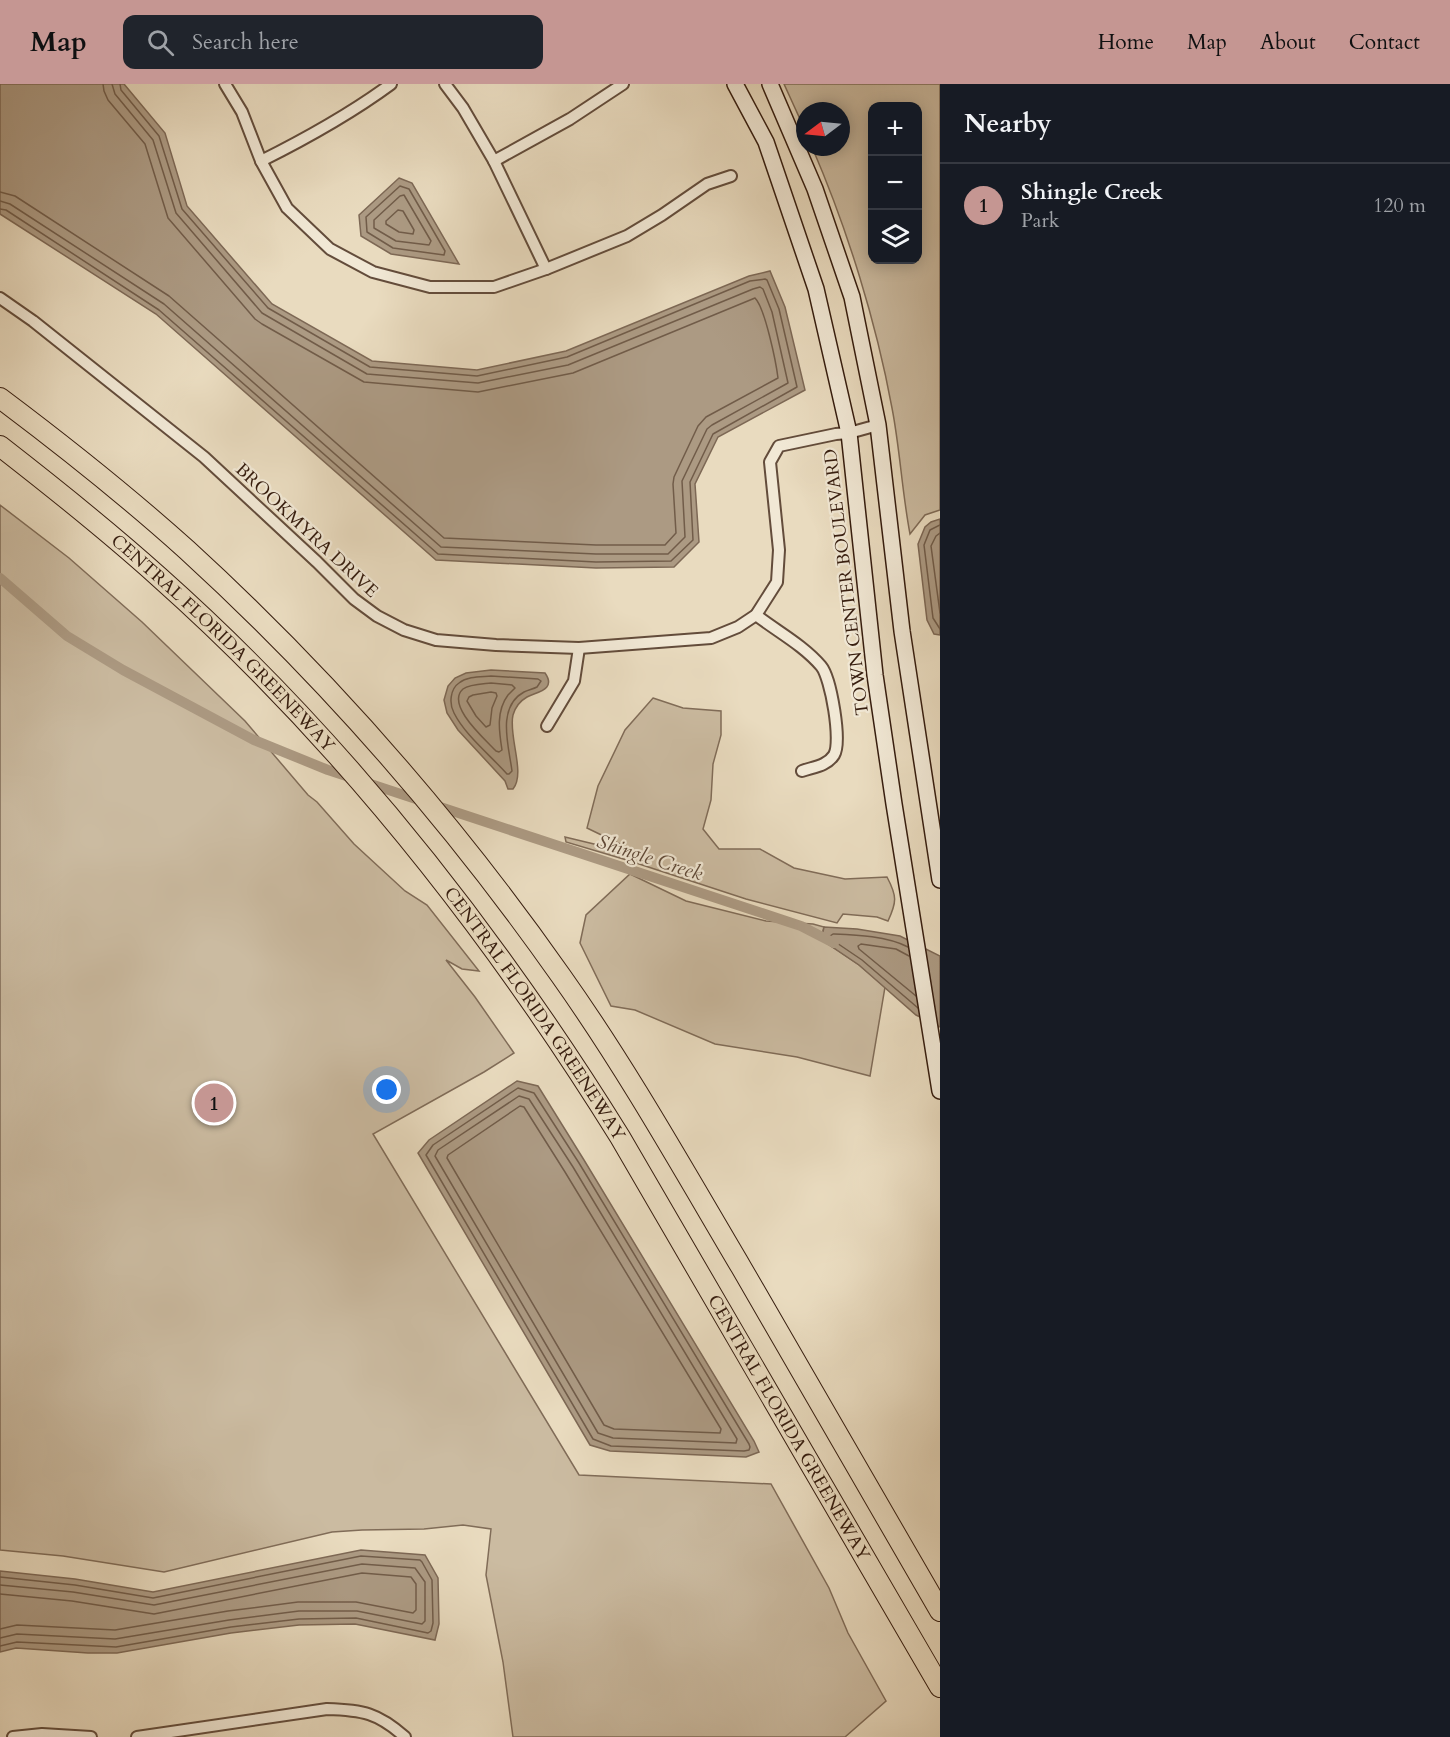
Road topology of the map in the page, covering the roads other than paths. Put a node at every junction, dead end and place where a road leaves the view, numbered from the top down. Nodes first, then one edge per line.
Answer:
1 (225, 84) edge
2 (391, 84) edge
3 (446, 84) edge
4 (623, 84) edge
5 (735, 84) edge
6 (770, 84) edge
7 (261, 161) junction
8 (494, 161) junction
9 (730, 177) dead end
10 (546, 269) junction
11 (0, 298) edge
12 (0, 398) edge
13 (878, 425) junction
14 (849, 433) junction
15 (0, 446) edge
16 (756, 615) junction
17 (579, 648) junction
18 (547, 726) dead end
19 (802, 771) dead end
20 (940, 880) edge
21 (940, 1091) edge
22 (940, 1611) edge
23 (940, 1687) edge
24 (13, 1737) edge
25 (91, 1737) edge
26 (137, 1737) edge
27 (405, 1737) edge

1 - 7 street
2 - 7 street
3 - 8 street
4 - 8 street
5 - 14 street, TOWN CENTER BOULEVARD
6 - 13 street
7 - 10 street
8 - 10 street
9 - 10 street
11 - 17 street, BROOKMYRA DRIVE
12 - 22 highway, CENTRAL FLORIDA GREENEWAY
13 - 14 street, BROOKMYRA DRIVE
13 - 20 street
14 - 16 street, BROOKMYRA DRIVE
14 - 21 street, TOWN CENTER BOULEVARD
15 - 23 highway, CENTRAL FLORIDA GREENEWAY
16 - 17 street, BROOKMYRA DRIVE
16 - 19 street
17 - 18 street
24 - 25 street
26 - 27 street

